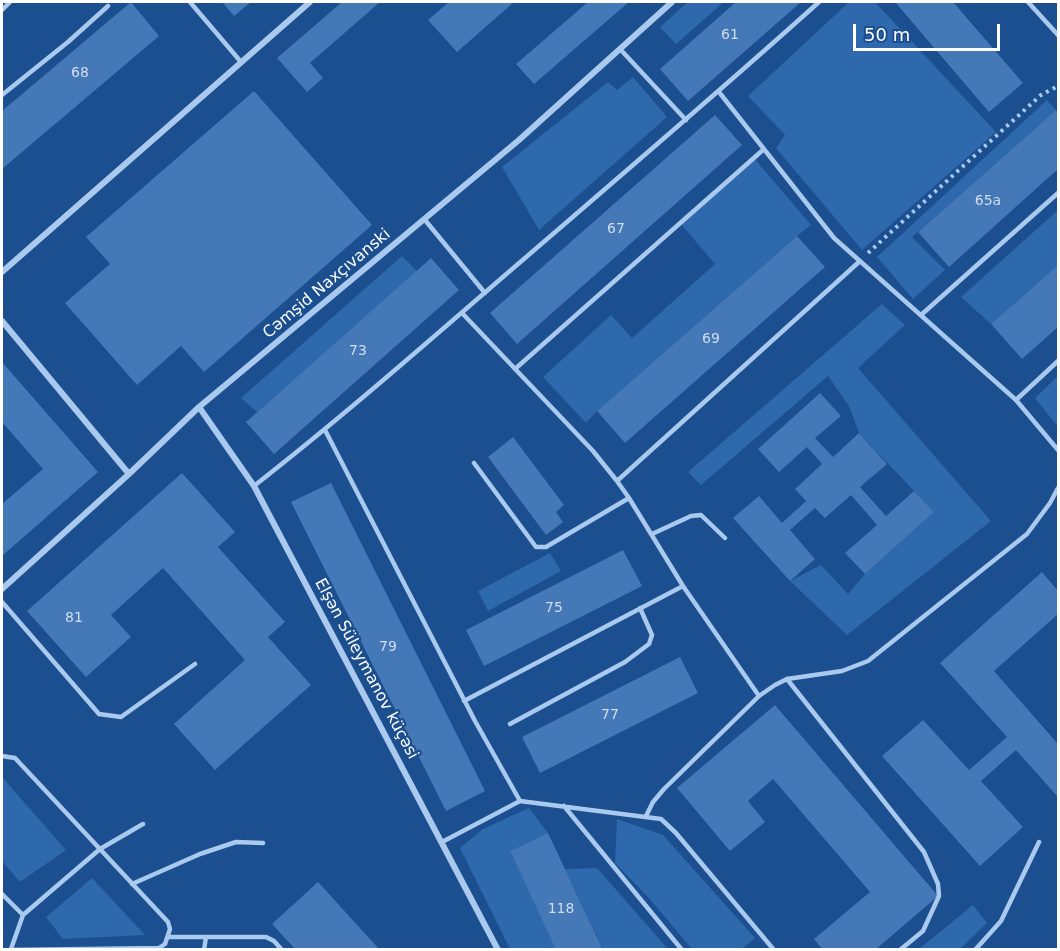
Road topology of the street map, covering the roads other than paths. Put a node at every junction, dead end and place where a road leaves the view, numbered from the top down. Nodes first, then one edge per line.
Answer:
1 (10, 2) edge
2 (190, 2) edge
3 (310, 2) edge
4 (672, 2) edge
5 (819, 2) edge
6 (1028, 2) edge
7 (108, 6) dead end
8 (2, 10) edge
9 (1059, 35) edge
10 (620, 49) junction
11 (241, 62) junction
12 (719, 92) junction
13 (2, 95) edge
14 (686, 120) junction
15 (764, 149) junction
16 (1059, 193) edge
17 (425, 220) junction
18 (860, 261) junction
19 (2, 272) edge
20 (485, 293) junction
21 (462, 313) junction
22 (921, 315) junction
23 (2, 321) edge
24 (1059, 361) edge
25 (515, 369) junction
26 (1016, 400) junction
27 (199, 408) junction
28 (325, 430) junction
29 (1059, 450) edge
30 (474, 463) dead end
31 (129, 474) junction
32 (617, 481) junction
33 (255, 486) junction
34 (1059, 488) edge
35 (629, 498) junction
36 (652, 534) junction
37 (725, 538) dead end
38 (683, 586) junction
39 (2, 589) edge
40 (2, 602) edge
41 (640, 608) junction
42 (195, 664) dead end
43 (787, 679) junction
44 (759, 696) junction
45 (465, 701) junction
46 (510, 724) dead end
47 (2, 756) edge
48 (520, 801) junction
49 (564, 806) junction
50 (646, 816) junction
51 (143, 824) dead end
52 (442, 842) junction
53 (1039, 842) dead end
54 (262, 843) dead end
55 (100, 849) junction
56 (132, 884) junction
57 (2, 894) edge
58 (23, 915) junction
59 (169, 937) junction
60 (206, 937) junction
61 (10, 949) edge
62 (204, 950) edge
63 (282, 950) edge
64 (498, 950) edge
65 (682, 950) edge
66 (774, 950) edge
67 (900, 950) edge
68 (975, 950) edge

1 - 8 lane
2 - 11 lane
3 - 11 street
4 - 10 street, Cəmşid Naxçıvanski
5 - 12 lane
6 - 9 lane
7 - 13 lane
10 - 14 lane
10 - 17 street, Cəmşid Naxçıvanski
11 - 19 street
12 - 14 lane
12 - 15 lane
14 - 20 lane
15 - 18 lane
15 - 25 lane
16 - 22 lane
17 - 20 lane
17 - 27 street, Cəmşid Naxçıvanski
18 - 22 lane
18 - 32 lane
20 - 21 lane
21 - 25 lane
21 - 28 lane
22 - 26 lane
23 - 31 street
24 - 26 lane
25 - 32 lane
26 - 29 lane
27 - 31 street, Cəmşid Naxçıvanski
27 - 33 street, Elşən Süleymanov küçəsi
28 - 33 lane
28 - 45 lane
30 - 35 lane
31 - 39 street, Cəmşid Naxçıvanski
32 - 35 lane
33 - 52 street, Elşən Süleymanov küçəsi
34 - 43 lane
35 - 36 lane
36 - 37 lane
36 - 38 lane
38 - 41 lane
38 - 44 lane
40 - 42 lane
41 - 45 lane
41 - 46 lane
43 - 44 lane
43 - 67 lane
44 - 50 lane
45 - 48 lane
47 - 55 lane
48 - 49 lane
48 - 52 lane
49 - 50 lane
49 - 65 lane
50 - 66 lane
51 - 55 lane
52 - 64 street, Elşən Süleymanov küçəsi
53 - 68 lane
54 - 56 lane
55 - 56 lane
55 - 58 lane
56 - 59 lane
57 - 58 lane
58 - 61 lane
59 - 60 lane
59 - 61 lane
60 - 62 lane
60 - 63 lane

